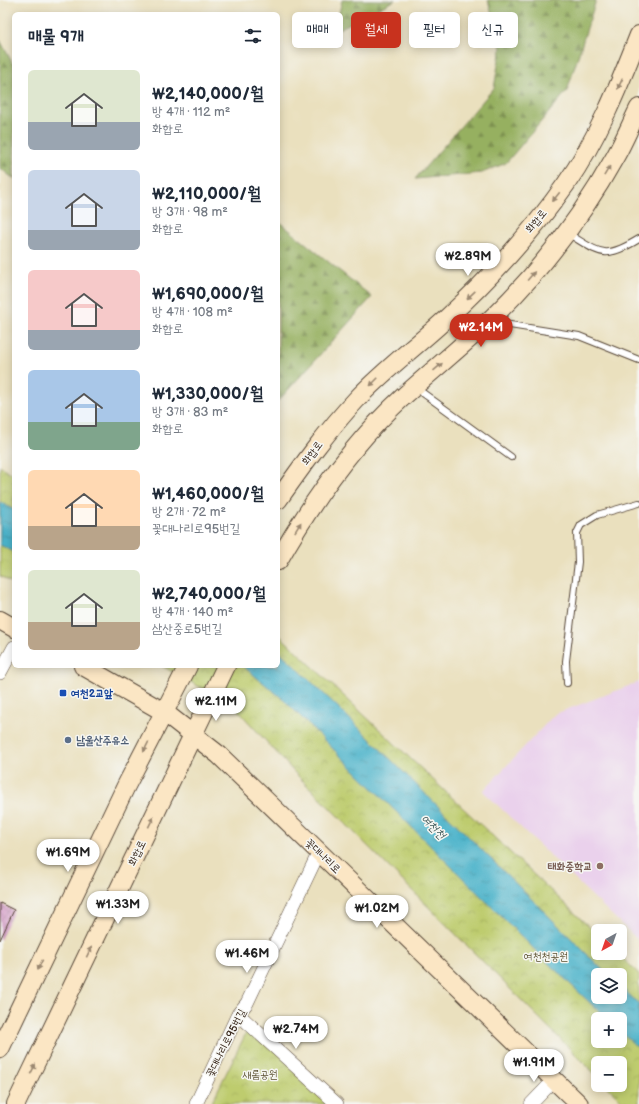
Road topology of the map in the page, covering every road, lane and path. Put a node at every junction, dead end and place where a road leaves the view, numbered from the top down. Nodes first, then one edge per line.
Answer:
1 (639, 35) edge
2 (639, 108) edge
3 (566, 232) junction
4 (639, 239) edge
5 (488, 322) junction
6 (639, 360) edge
7 (415, 387) junction
8 (511, 457) dead end
9 (280, 497) edge
10 (639, 503) edge
11 (280, 558) edge
12 (0, 620) edge
13 (12, 627) edge
14 (12, 651) edge
15 (87, 668) edge
16 (187, 668) edge
17 (225, 668) edge
18 (0, 673) edge
19 (567, 683) dead end
20 (164, 712) junction
21 (194, 734) junction
22 (319, 852) junction
23 (238, 1014) junction
24 (0, 1049) edge
25 (554, 1080) junction
26 (16, 1104) edge
27 (196, 1104) edge
28 (337, 1104) edge
29 (531, 1104) edge
30 (579, 1104) edge

1 -> 9 main road, 화합로
3 -> 2 main road
3 - 4 lane
5 -> 3 main road
5 - 6 lane
7 -> 5 main road
7 - 8 lane
11 -> 7 main road
10 - 19 lane
12 - 13 main road
14 - 18 street
15 - 20 main road, 꽃대나리로
16 - 20 main road
17 - 21 main road, 화합로
20 - 21 main road, 꽃대나리로
20 -> 24 main road
21 - 22 main road, 꽃대나리로
26 -> 21 main road, 화합로
22 - 23 street, 꽃대나리로95번길
22 - 25 main road, 꽃대나리로
23 - 27 street, 꽃대나리로95번길
23 - 28 street
25 - 29 street
25 - 30 main road, 꽃대나리로

